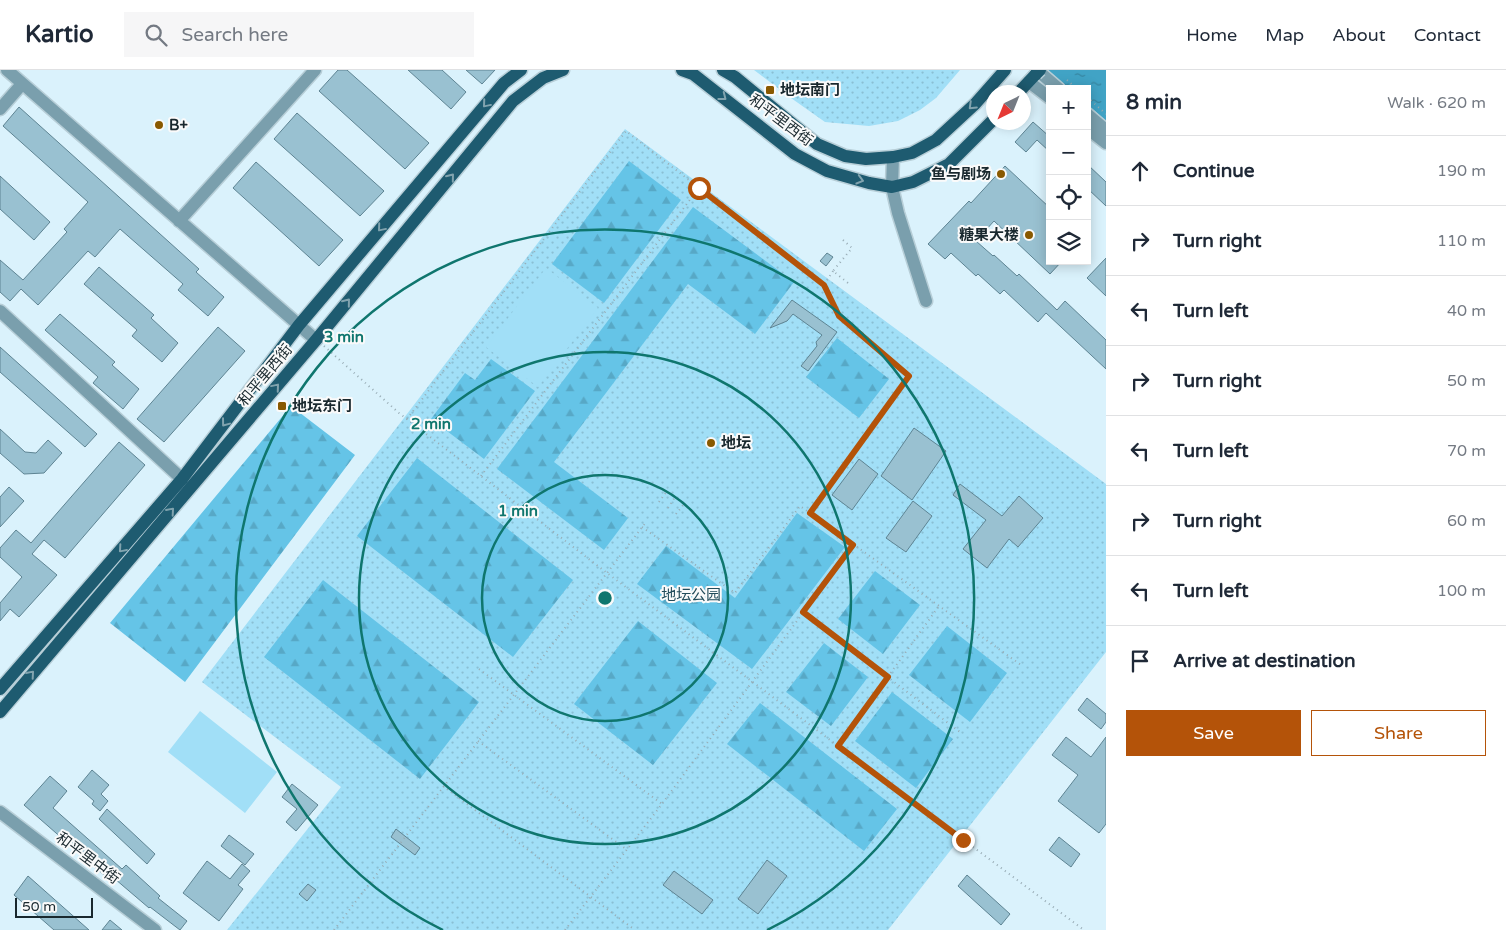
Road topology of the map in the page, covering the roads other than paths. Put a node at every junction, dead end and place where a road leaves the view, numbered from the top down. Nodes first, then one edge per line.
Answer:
1 (7, 70) edge
2 (315, 70) edge
3 (521, 70) edge
4 (563, 70) edge
5 (682, 70) edge
6 (723, 70) edge
7 (1005, 70) edge
8 (1036, 74) edge
9 (22, 84) junction
10 (1026, 85) edge
11 (1052, 85) edge
12 (1046, 91) edge
13 (0, 109) edge
14 (1091, 117) edge
15 (986, 128) edge
16 (1090, 130) edge
17 (1106, 130) edge
18 (1106, 143) edge
19 (893, 157) junction
20 (892, 187) junction
21 (179, 221) junction
22 (926, 301) dead end
23 (0, 311) edge
24 (299, 325) junction
25 (316, 340) junction
26 (182, 479) junction
27 (0, 689) edge
28 (0, 712) edge
29 (0, 812) edge
30 (155, 930) edge

1 - 9 street
2 - 21 street
3 -> 24 main road, 和平里西街
25 -> 4 main road, 和平里西街
5 -> 20 main road, 和平里西街
6 - 19 main road, 和平里西街
7 -> 19 main road, 和平里西街
8 - 10 main road
8 - 11 street
8 - 12 street
9 - 13 street
9 - 21 street
14 - 17 street
15 - 20 main road, 和平里西街
16 - 18 street
19 - 20 street
20 - 22 street
21 - 24 street
23 - 26 street
24 - 25 street
24 -> 26 main road, 和平里西街
28 -> 25 main road, 和平里西街
26 -> 27 main road, 和平里西街
29 - 30 street, 和平里中街

